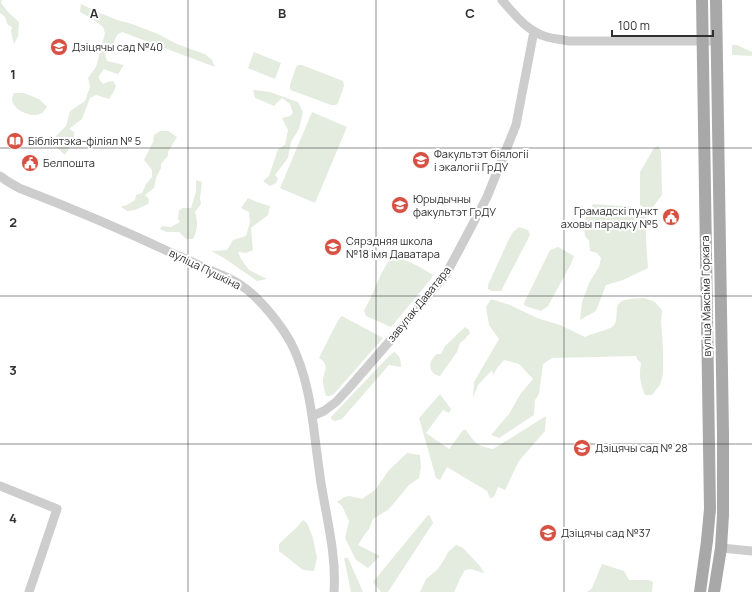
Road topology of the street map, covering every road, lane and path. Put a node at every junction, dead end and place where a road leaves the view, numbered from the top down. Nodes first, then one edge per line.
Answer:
1 (502, 0) edge
2 (702, 0) edge
3 (716, 0) edge
4 (534, 31) junction
5 (703, 41) junction
6 (717, 41) junction
7 (0, 176) edge
8 (707, 368) junction
9 (722, 368) junction
10 (312, 416) junction
11 (0, 486) edge
12 (721, 548) junction
13 (752, 551) edge
14 (30, 592) edge
15 (334, 592) edge
16 (700, 592) edge
17 (714, 592) edge

1 - 4 street
2 - 5 main road, вуліца Максіма Горкага
3 - 6 main road, вуліца Максіма Горкага
4 - 5 street
4 - 10 street, завулак Даватара
5 - 6 street
5 - 8 main road, вуліца Максіма Горкага
6 - 9 main road, вуліца Максіма Горкага
7 - 10 street, вуліца Пушкіна
8 - 9 main road
8 - 16 main road, вуліца Максіма Горкага
9 - 12 main road, вуліца Максіма Горкага
10 - 15 street, вуліца Пушкіна
11 - 14 street
12 - 13 street
12 - 17 main road, вуліца Максіма Горкага

